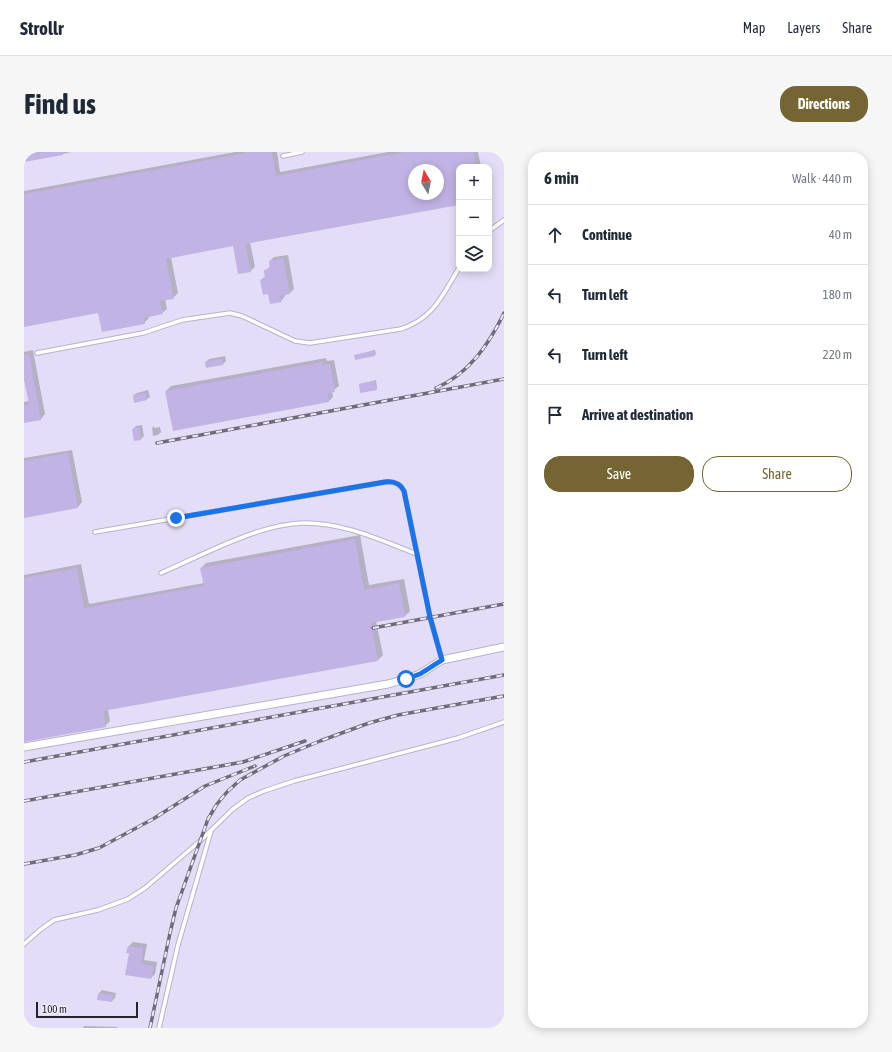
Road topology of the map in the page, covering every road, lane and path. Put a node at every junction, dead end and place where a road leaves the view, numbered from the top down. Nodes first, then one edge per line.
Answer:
1 (302, 152) edge
2 (283, 156) dead end
3 (504, 220) edge
4 (492, 229) edge
5 (456, 272) edge
6 (37, 354) dead end
7 (95, 532) dead end
8 (417, 554) junction
9 (161, 573) dead end
10 (504, 647) edge
11 (442, 660) junction
12 (504, 722) edge
13 (24, 747) edge
14 (212, 830) junction
15 (24, 944) edge
16 (159, 1028) edge

1 - 2 lane
3 - 4 lane
5 - 6 lane
7 - 8 lane
8 - 9 lane
8 - 11 lane
10 - 11 street
11 - 13 street
12 - 14 lane
14 - 15 lane
14 - 16 lane

